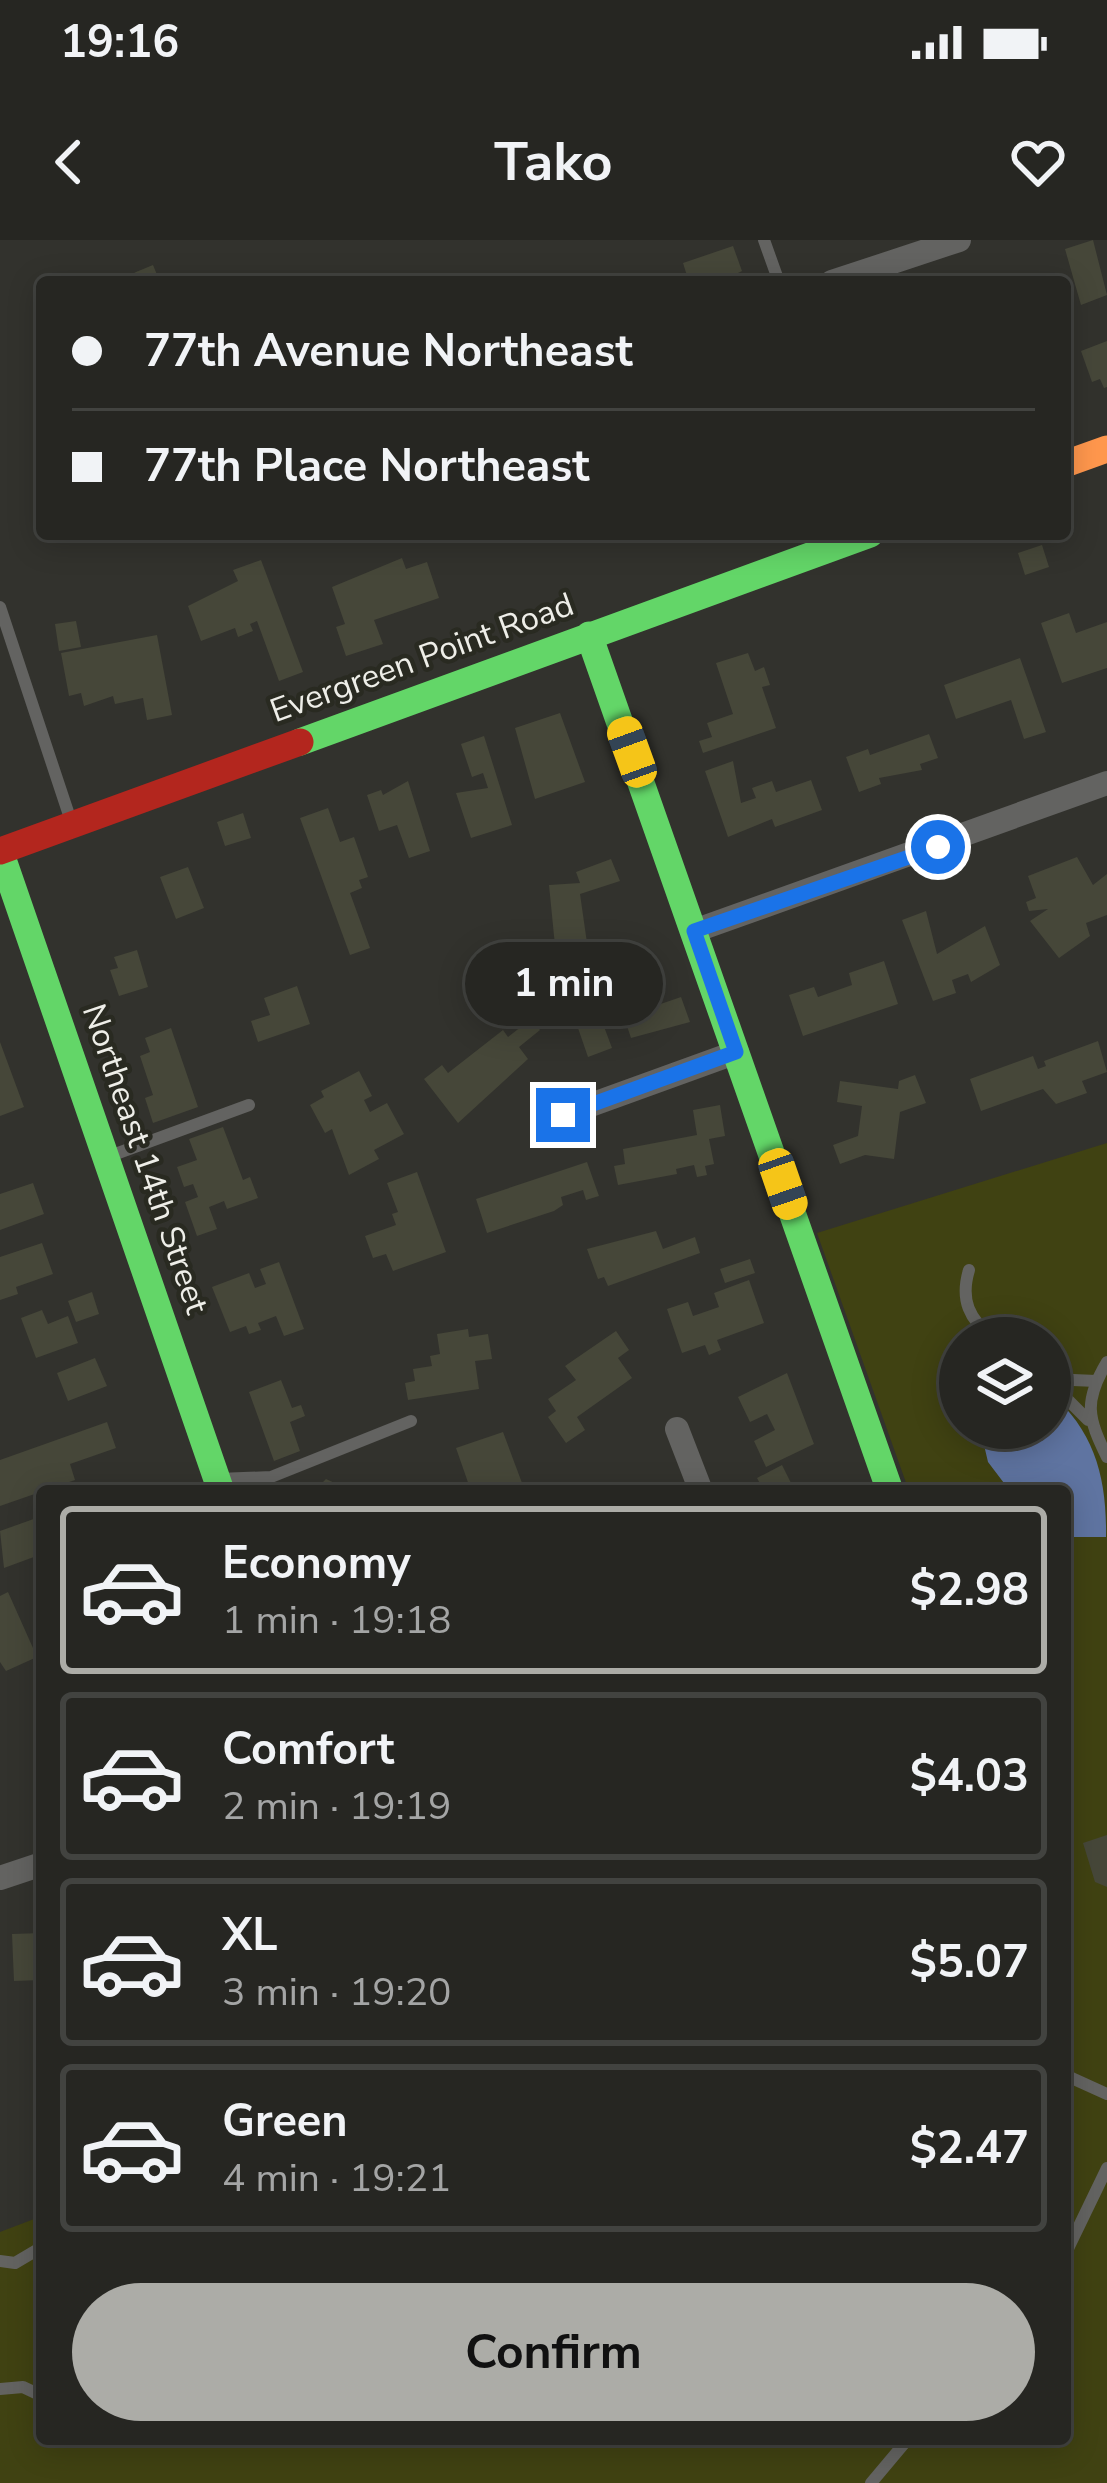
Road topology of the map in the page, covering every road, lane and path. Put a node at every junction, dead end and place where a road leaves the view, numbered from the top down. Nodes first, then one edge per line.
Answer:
1 (764, 240) edge
2 (959, 240) edge
3 (776, 276) edge
4 (850, 276) edge
5 (1107, 449) edge
6 (1071, 462) edge
7 (853, 540) edge
8 (0, 608) edge
9 (589, 635) junction
10 (1107, 782) edge
11 (73, 826) junction
12 (0, 851) edge
13 (694, 931) junction
14 (736, 1052) junction
15 (249, 1105) dead end
16 (563, 1115) dead end
17 (106, 1158) junction
18 (969, 1270) dead end
19 (972, 1317) edge
20 (1107, 1362) edge
21 (1071, 1380) edge
22 (1096, 1381) junction
23 (1071, 1402) edge
24 (1088, 1420) junction
25 (411, 1421) dead end
26 (677, 1429) dead end
27 (1107, 1456) edge
28 (219, 1485) edge
29 (699, 1485) edge
30 (888, 1485) edge
31 (36, 1866) edge
32 (0, 1878) edge
33 (1071, 2078) edge
34 (1107, 2095) edge
35 (1107, 2168) edge
36 (1071, 2243) edge
37 (36, 2251) edge
38 (0, 2261) edge
39 (0, 2389) edge
40 (36, 2393) edge
41 (903, 2445) edge
42 (871, 2483) edge

1 - 3 lane
2 - 4 street
5 - 6 street
7 - 9 street, Evergreen Point Road
8 - 11 lane
9 - 11 street, Evergreen Point Road
9 - 13 street
10 - 13 street
11 - 12 street, Evergreen Point Road
12 - 17 street, Northeast 14th Street
13 - 14 street
14 - 16 street
14 - 30 street
15 - 17 lane
17 - 28 street, Northeast 14th Street
18 - 19 lane
20 - 22 lane
21 - 22 lane
22 - 24 lane
23 - 24 lane
24 - 27 lane
25 - 28 lane
26 - 29 street
31 - 32 street
33 - 34 lane
35 - 36 lane
37 - 38 lane
39 - 40 lane
41 - 42 lane

